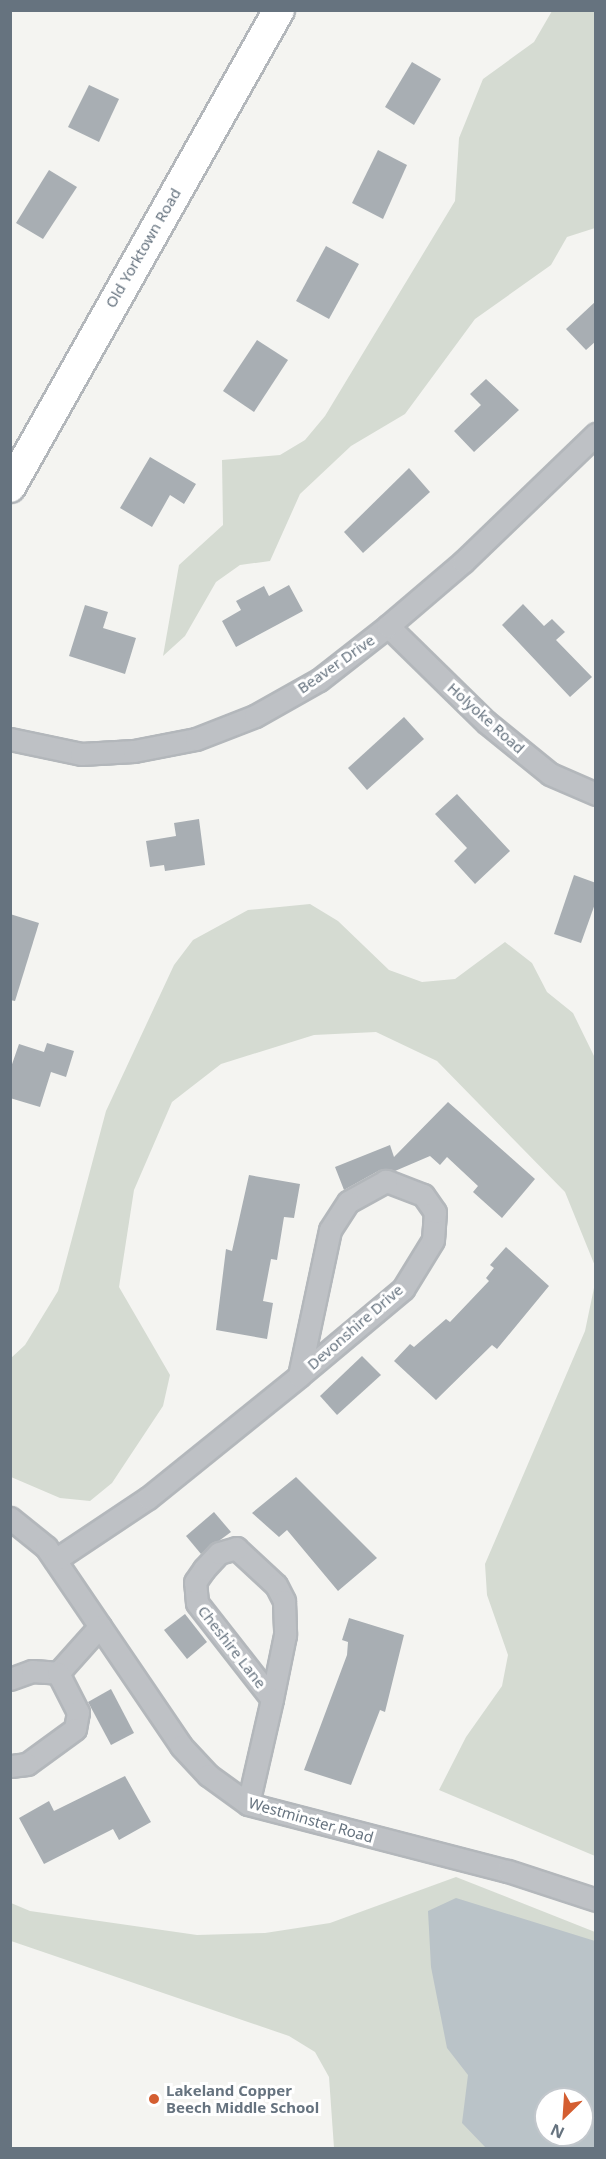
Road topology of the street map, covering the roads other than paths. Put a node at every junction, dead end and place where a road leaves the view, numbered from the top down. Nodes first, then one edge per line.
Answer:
1 (279, 10) edge
2 (596, 434) edge
3 (10, 488) edge
4 (388, 626) junction
5 (10, 739) edge
6 (596, 794) edge
7 (299, 1376) junction
8 (10, 1518) edge
9 (55, 1560) junction
10 (100, 1626) junction
11 (58, 1673) junction
12 (10, 1680) edge
13 (272, 1698) junction
14 (10, 1766) edge
15 (248, 1804) junction
16 (596, 1900) edge

1 - 3 main road, Old Yorktown Road
2 - 4 street, Beaver Drive
4 - 5 street, Beaver Drive
4 - 6 street, Holyoke Road
7 - 7 street, Devonshire Drive
7 - 9 street, Devonshire Drive
8 - 9 street, Westminster Road
9 - 10 street, Westminster Road
10 - 11 street
10 - 15 street, Westminster Road
11 - 12 street
11 - 14 street
13 - 13 street, Cheshire Lane
13 - 15 street
15 - 16 street, Westminster Road

